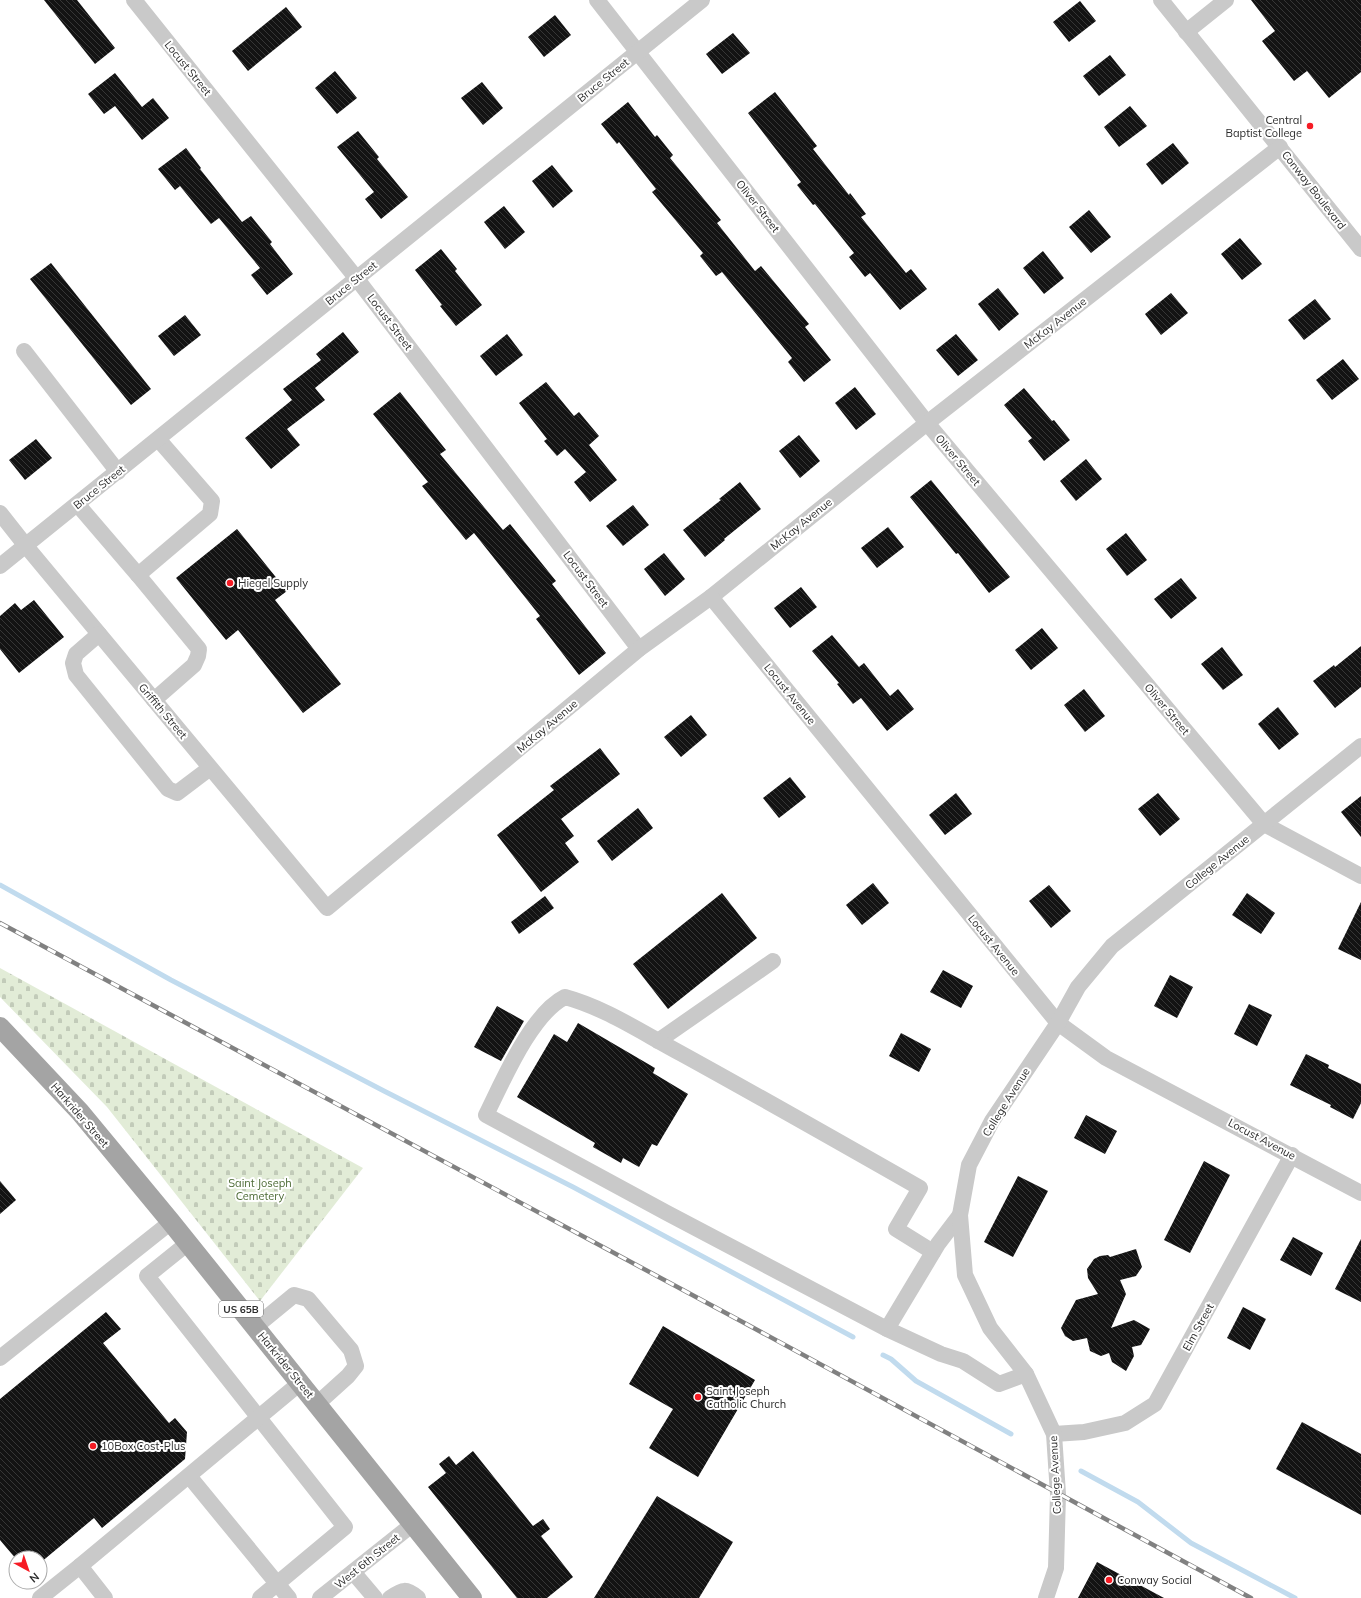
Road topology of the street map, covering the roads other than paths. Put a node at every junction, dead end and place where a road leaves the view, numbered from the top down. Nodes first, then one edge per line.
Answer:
1 (134, 0) edge
2 (597, 0) edge
3 (702, 0) edge
4 (1160, 0) edge
5 (1226, 0) edge
6 (1186, 32) junction
7 (638, 52) junction
8 (1280, 147) junction
9 (1358, 239) edge
10 (357, 278) junction
11 (24, 351) dead end
12 (927, 423) junction
13 (158, 439) junction
14 (118, 472) junction
15 (78, 505) junction
16 (0, 513) edge
17 (26, 546) junction
18 (0, 566) edge
19 (138, 575) junction
20 (711, 597) junction
21 (99, 634) junction
22 (639, 649) junction
23 (154, 700) junction
24 (1361, 746) edge
25 (210, 768) junction
26 (1264, 824) junction
27 (1361, 876) edge
28 (327, 908) joint
29 (773, 961) dead end
30 (1058, 1023) junction
31 (0, 1027) edge
32 (658, 1041) junction
33 (1292, 1155) junction
34 (1361, 1193) edge
35 (960, 1215) junction
36 (171, 1222) junction
37 (188, 1243) junction
38 (933, 1252) junction
39 (256, 1327) junction
40 (887, 1329) junction
41 (0, 1358) edge
42 (1026, 1374) junction
43 (300, 1383) junction
44 (317, 1404) junction
45 (259, 1417) junction
46 (1054, 1434) junction
47 (189, 1476) junction
48 (412, 1524) junction
49 (80, 1566) junction
50 (353, 1572) junction
51 (277, 1584) junction
52 (48, 1596) edge
53 (105, 1598) edge
54 (260, 1598) edge
55 (289, 1598) edge
56 (320, 1598) edge
57 (375, 1598) edge
58 (390, 1598) edge
59 (418, 1598) edge
60 (472, 1598) edge
61 (1046, 1598) edge

1 - 10 street, Locust Street
2 - 7 street, Oliver Street
3 - 7 street, Bruce Street
4 - 6 street, Conway Boulevard
5 - 6 street
6 - 8 street, Conway Boulevard
7 - 10 street, Bruce Street
7 - 12 street, Oliver Street
8 - 9 street, Conway Boulevard
8 - 12 street, McKay Avenue
10 - 13 street, Bruce Street
10 - 22 street, Locust Street
11 - 14 street
12 - 20 street, McKay Avenue
12 - 26 street, Oliver Street
13 - 14 street, Bruce Street
13 - 19 street
14 - 15 street, Bruce Street
15 - 17 street, Bruce Street
15 - 19 street
16 - 17 street, Griffith Street
17 - 18 street, Bruce Street
17 - 21 street, Griffith Street
19 - 23 street
20 - 22 street, McKay Avenue
20 - 30 street, Locust Avenue
21 - 23 street, Griffith Street
21 - 25 street
22 - 28 street, McKay Avenue
23 - 25 street, Griffith Street
24 - 26 street, College Avenue
25 - 28 street, Griffith Street
26 - 27 street, Oliver Street
26 - 30 street, College Avenue
29 - 32 street
30 - 33 street, Locust Avenue
30 - 35 street, College Avenue
31 - 36 main road, Harkrider Street / US 65B
32 - 38 street
32 - 40 street
33 - 34 street, Locust Avenue
33 - 46 street, Elm Street
35 - 38 street
35 - 42 street, College Avenue
36 - 37 main road, Harkrider Street / US 65B
36 - 41 street
37 - 39 main road, Harkrider Street / US 65B
37 - 45 street
38 - 40 street
39 - 43 main road, Harkrider Street / US 65B
39 - 44 street
40 - 42 street
42 - 46 street, College Avenue
43 - 44 main road, Harkrider Street / US 65B
43 - 45 street
44 - 48 main road, Harkrider Street / US 65B
45 - 47 street
45 - 51 street
46 - 61 street, College Avenue
47 - 49 street
47 - 51 street
48 - 50 street, West 6th Street
48 - 60 main road, Harkrider Street / US 65B
49 - 52 street
49 - 53 street
50 - 56 street, West 6th Street
50 - 57 street
51 - 54 street
51 - 55 street
58 - 59 street

